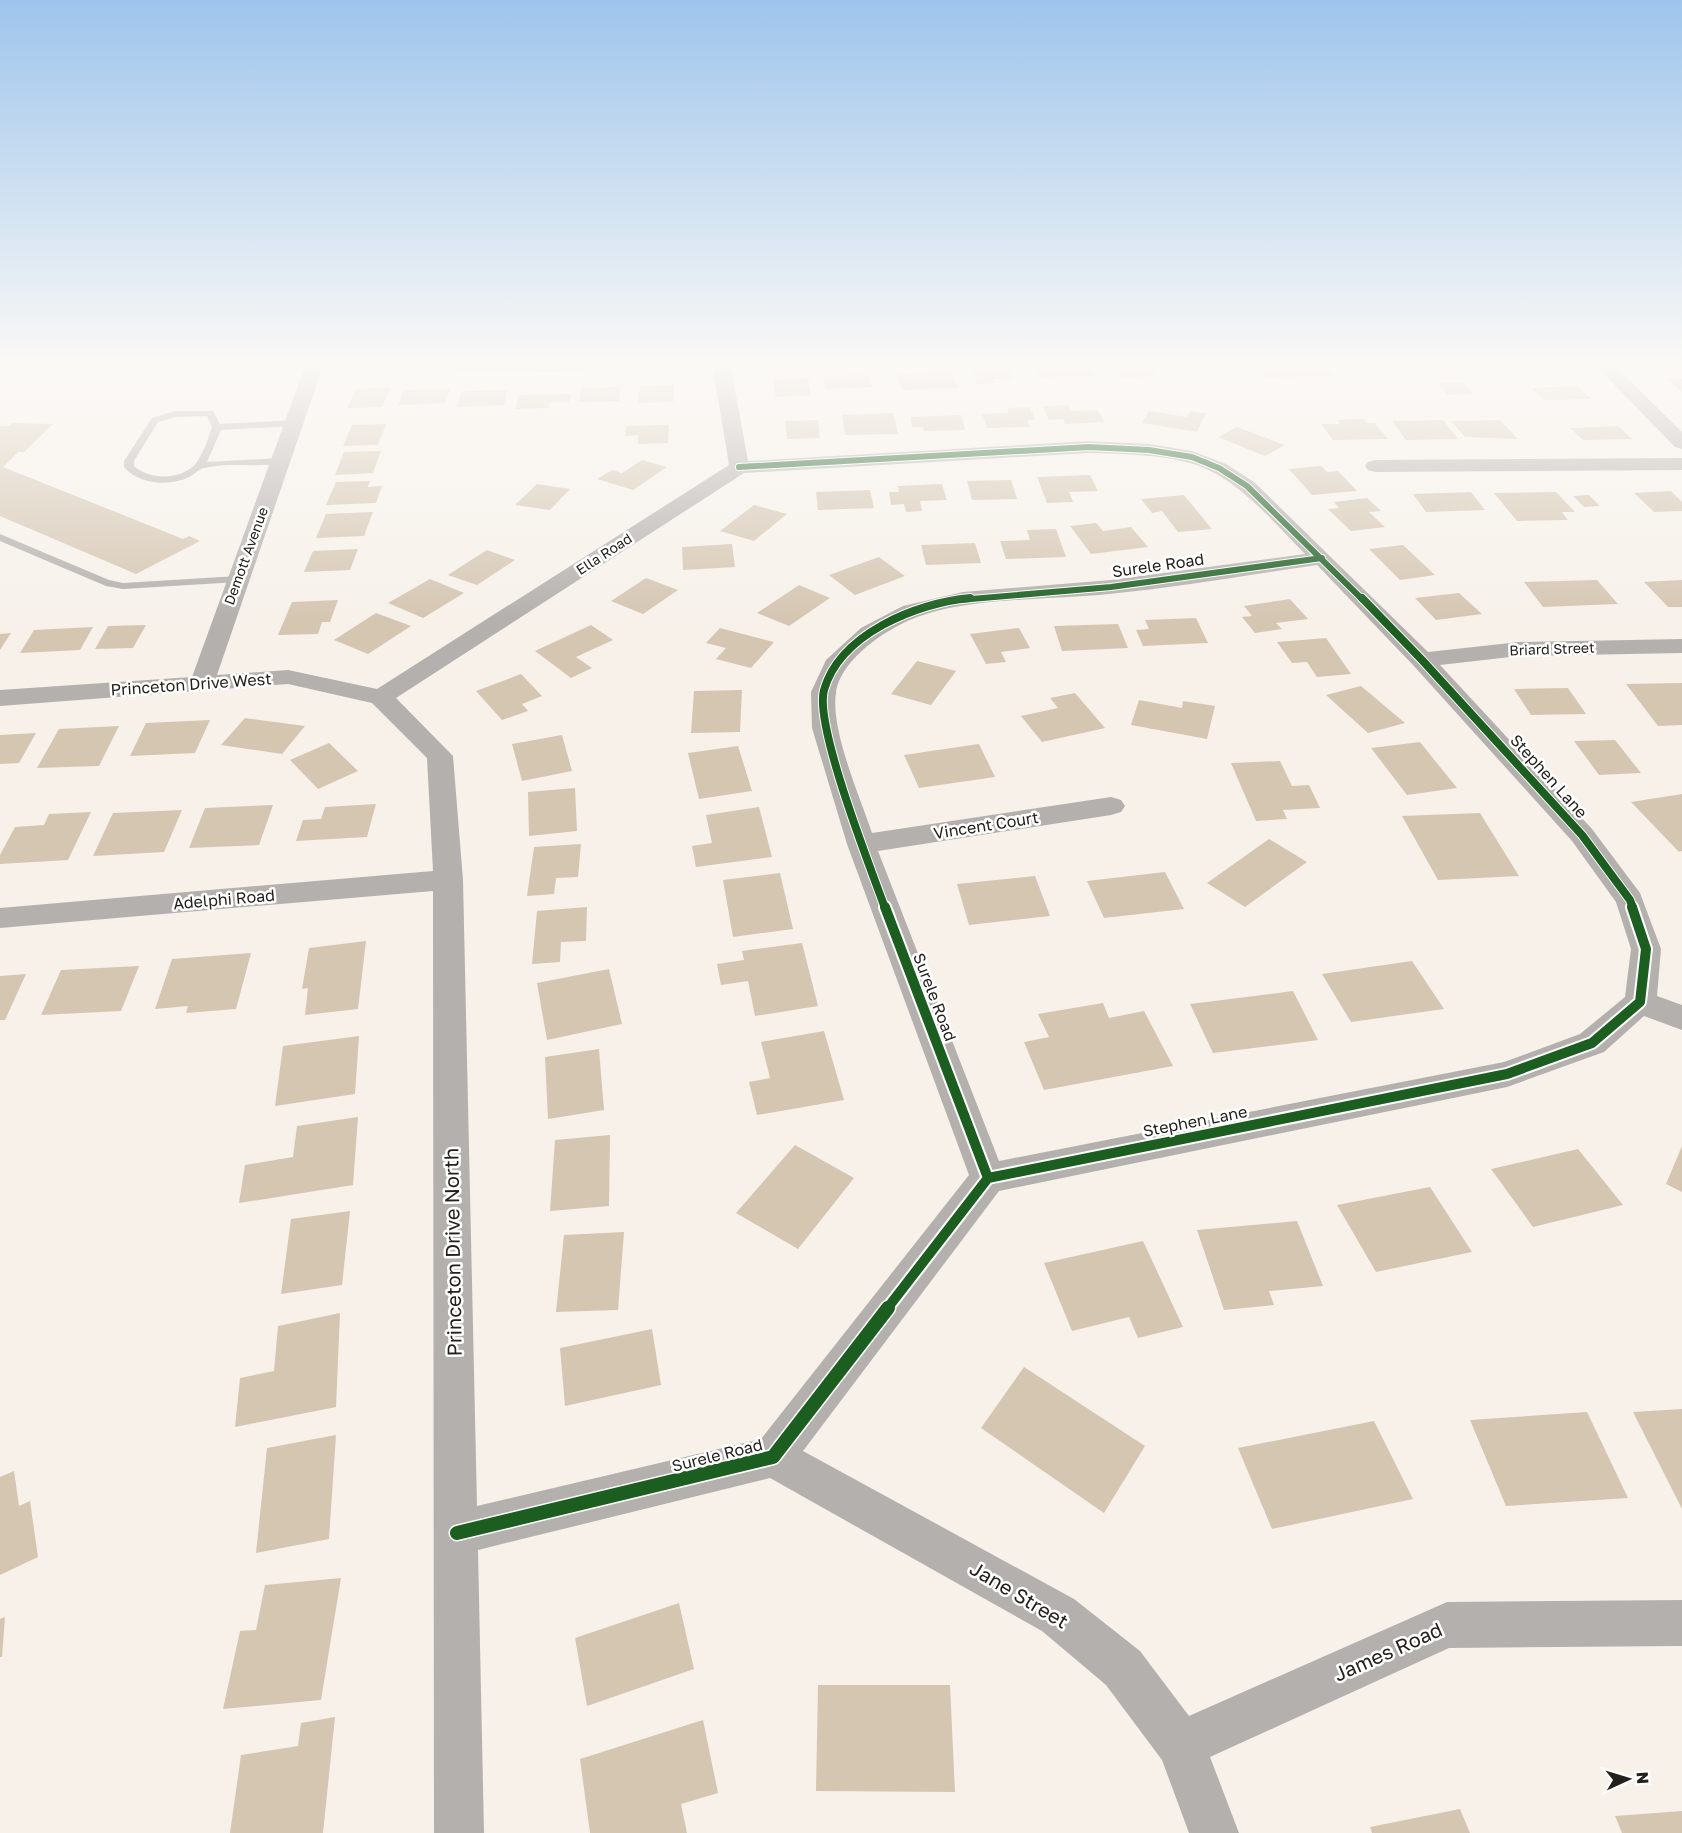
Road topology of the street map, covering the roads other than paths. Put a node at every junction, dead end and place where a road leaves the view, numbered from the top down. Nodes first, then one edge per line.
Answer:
1 (137, 449) edge
2 (208, 449) edge
3 (285, 449) edge
4 (736, 449) edge
5 (1062, 449) edge
6 (1120, 449) edge
7 (280, 461) junction
8 (1682, 464) edge
9 (201, 465) junction
10 (1375, 466) dead end
11 (739, 467) junction
12 (0, 537) edge
13 (1322, 558) junction
14 (238, 579) junction
15 (1682, 646) edge
16 (1422, 660) junction
17 (202, 682) junction
18 (381, 697) junction
19 (0, 698) edge
20 (1111, 806) dead end
21 (861, 844) junction
22 (448, 880) junction
23 (0, 918) edge
24 (1640, 1002) junction
25 (1682, 1018) edge
26 (988, 1178) junction
27 (773, 1457) junction
28 (457, 1533) junction
29 (1682, 1623) edge
30 (1181, 1745) junction
31 (459, 1833) edge
32 (1214, 1833) edge

1 - 9 lane
2 - 9 lane
3 - 7 street, Demott Avenue
4 - 11 street
5 - 11 street, Stephen Lane
6 - 13 street, Stephen Lane
7 - 9 lane
7 - 14 street, Demott Avenue
8 - 10 street
11 - 18 street, Ella Road
12 - 14 lane
13 - 16 street, Stephen Lane
13 - 21 street, Surele Road
14 - 17 street, Demott Avenue
15 - 16 street, Briard Street
16 - 24 street, Stephen Lane
17 - 18 street, Princeton Drive West
17 - 19 street, Princeton Drive West
18 - 22 street, Princeton Drive North
20 - 21 street, Vincent Court
21 - 26 street, Surele Road
22 - 23 street, Adelphi Road
22 - 28 street, Princeton Drive North
24 - 25 street
24 - 26 street, Stephen Lane
26 - 27 street, Surele Road
27 - 28 street, Surele Road
27 - 30 street, Jane Street
28 - 31 street, Princeton Drive North
29 - 30 street, James Road
30 - 32 street, Jane Street

